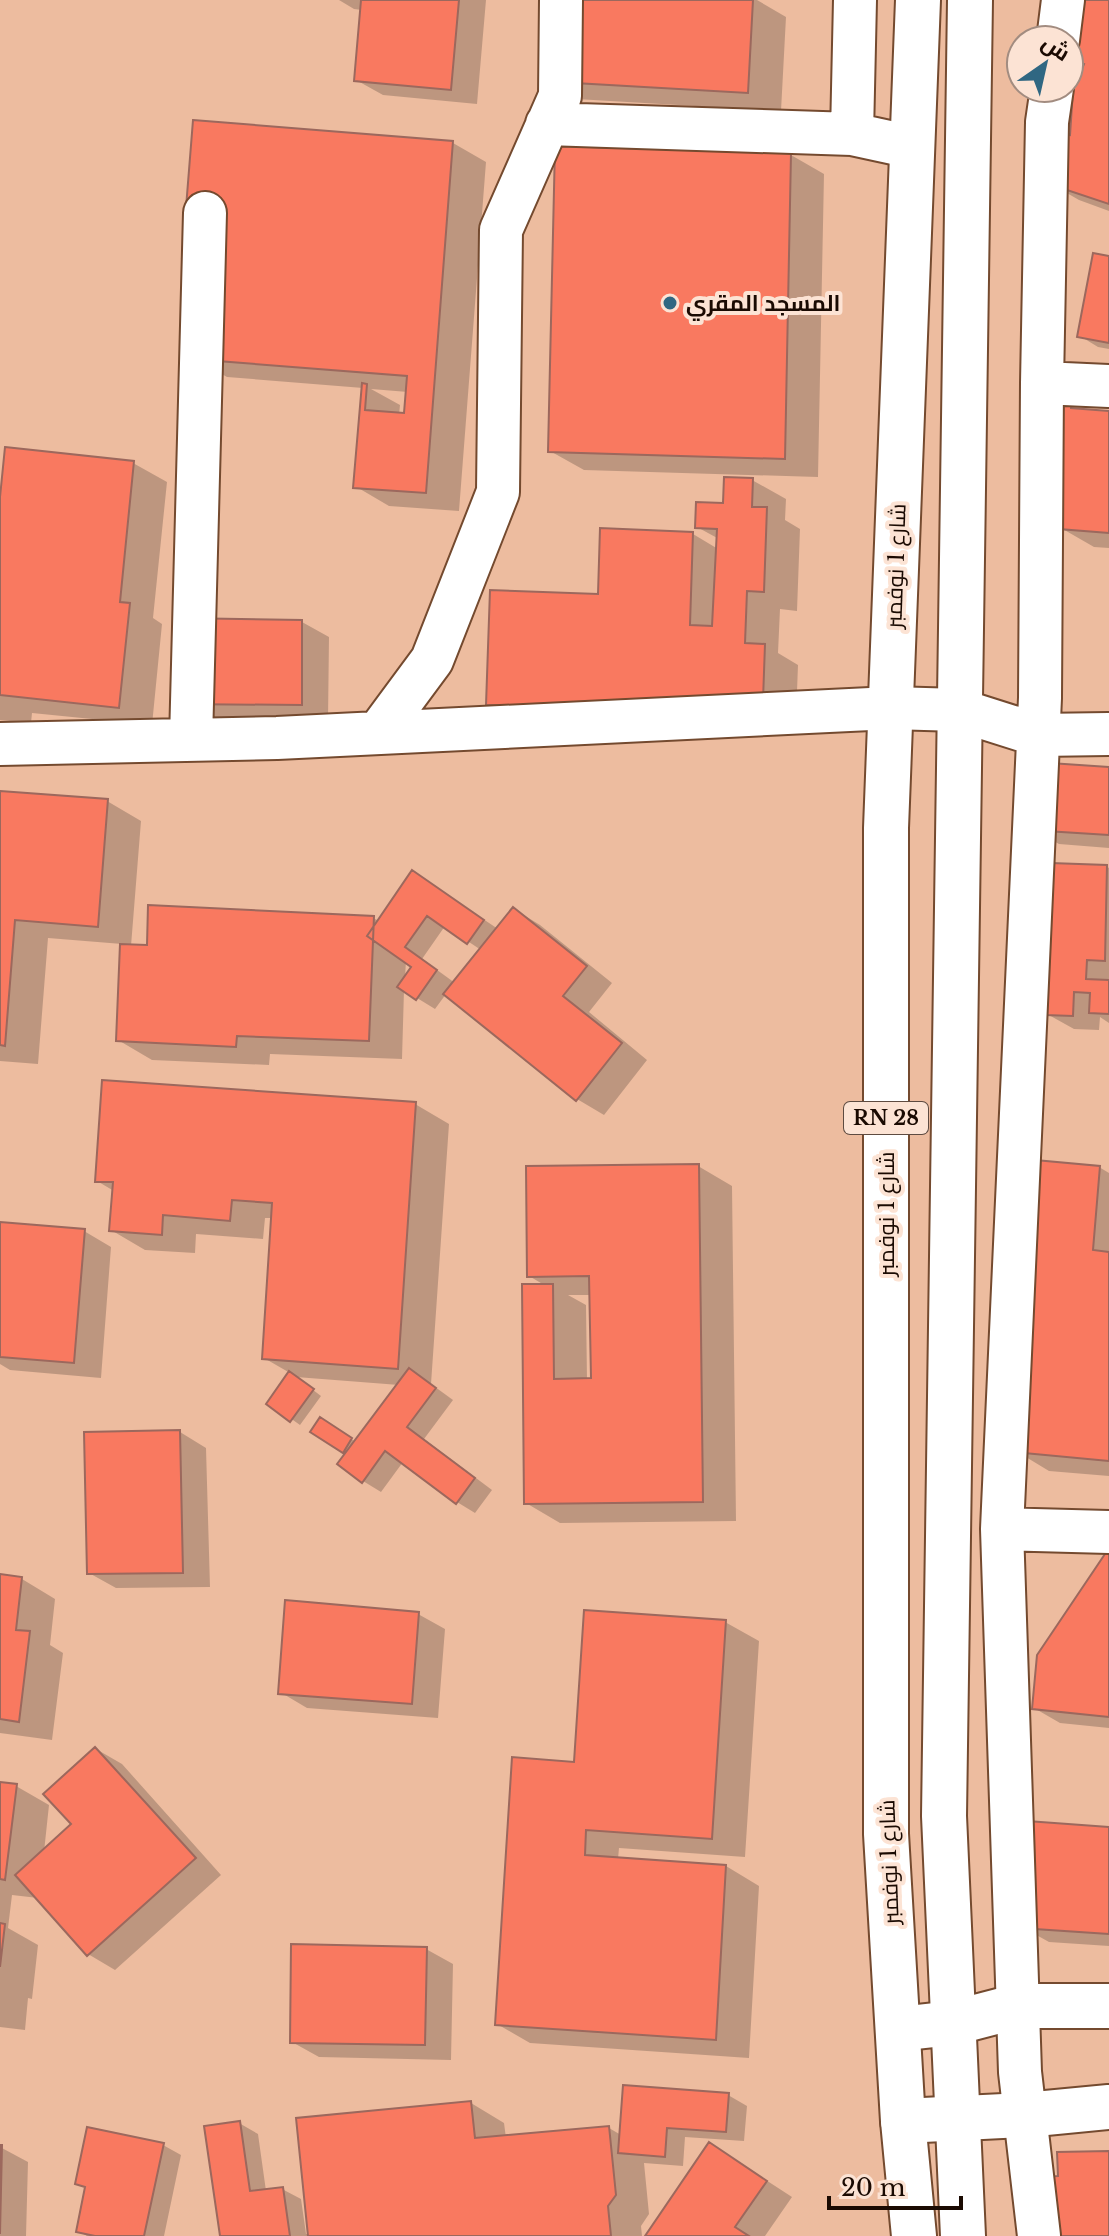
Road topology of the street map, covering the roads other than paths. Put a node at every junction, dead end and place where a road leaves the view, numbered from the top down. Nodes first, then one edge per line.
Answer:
1 (561, 0) edge
2 (855, 0) edge
3 (918, 0) edge
4 (970, 0) edge
5 (1063, 0) edge
6 (1060, 24) edge
7 (1050, 104) edge
8 (547, 124) junction
9 (852, 134) junction
10 (912, 147) junction
11 (205, 213) dead end
12 (1042, 383) junction
13 (1109, 386) edge
14 (891, 708) junction
15 (959, 710) junction
16 (378, 733) junction
17 (1109, 734) edge
18 (1038, 735) junction
19 (191, 740) junction
20 (0, 744) edge
21 (1002, 1529) junction
22 (1109, 1532) edge
23 (1018, 2006) junction
24 (1109, 2006) edge
25 (953, 2023) junction
26 (898, 2029) junction
27 (1109, 2107) edge
28 (1025, 2115) junction
29 (958, 2117) junction
30 (903, 2121) junction
31 (914, 2236) edge
32 (963, 2236) edge
33 (1039, 2236) edge

1 - 8 street
2 - 9 street
3 - 10 main road, شارع 1 نوفمبر / RN 28
4 - 15 main road, RN 28
5 - 6 street
7 - 12 street
8 - 9 street
8 - 16 street
9 - 10 street
10 - 14 main road, شارع 1 نوفمبر / RN 28
11 - 19 street
12 - 13 street
12 - 18 street
14 - 15 street
14 - 16 street
14 - 26 main road, شارع 1 نوفمبر / RN 28
15 - 18 street
15 - 25 main road, RN 28
16 - 19 street
17 - 18 street
18 - 21 street
19 - 20 street
21 - 22 street
21 - 23 street
23 - 24 main road
23 - 25 main road
23 - 28 street
25 - 26 main road
25 - 29 main road, RN 28
26 - 30 main road, شارع 1 نوفمبر / RN 28
27 - 28 main road
28 - 29 main road
28 - 33 street
29 - 30 main road
29 - 32 main road, RN 28
30 - 31 main road, شارع 1 نوفمبر / RN 28

